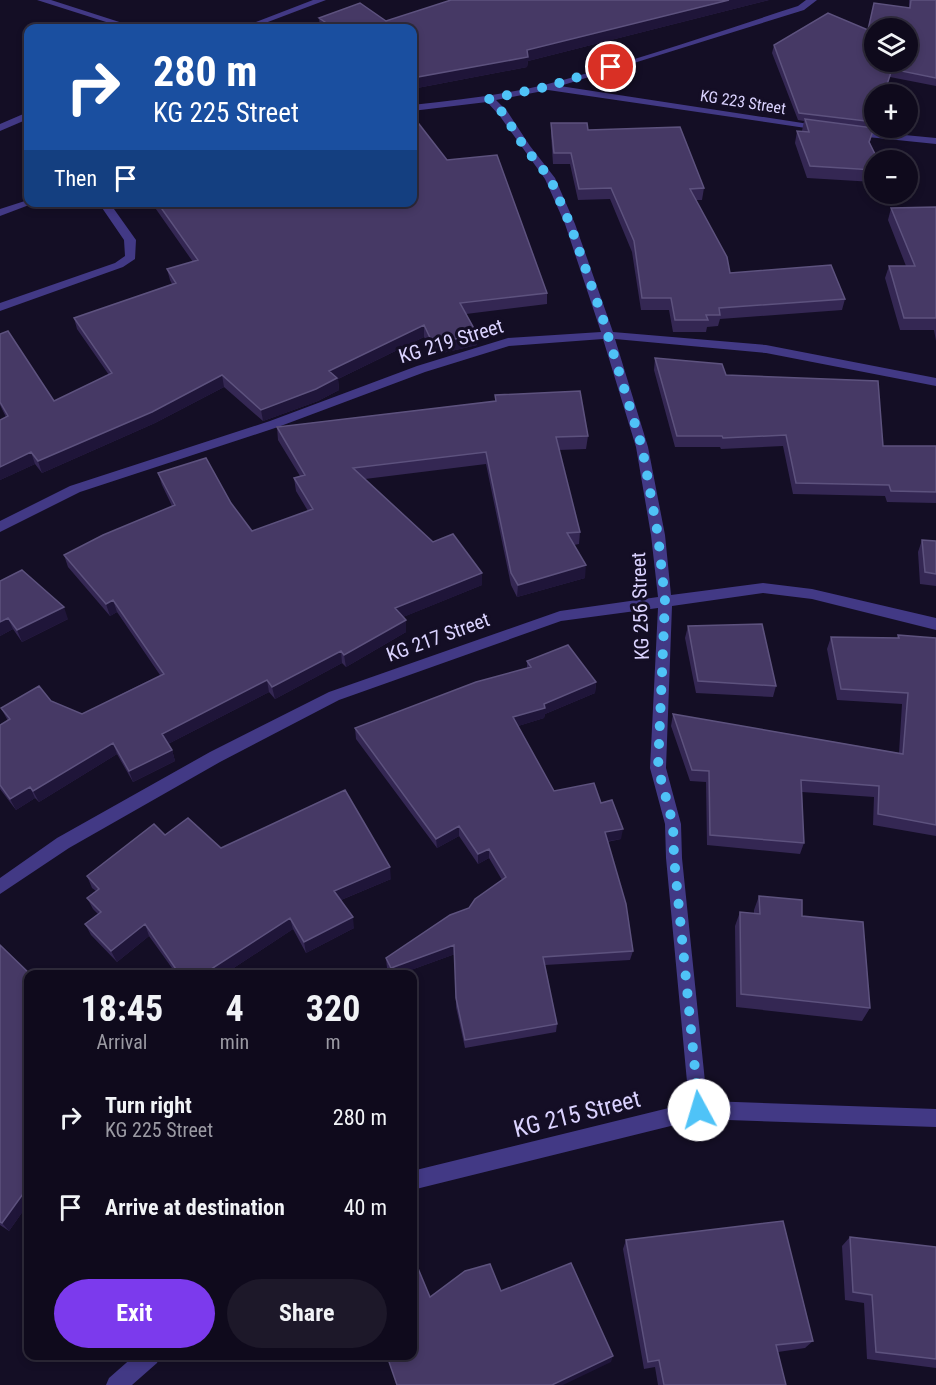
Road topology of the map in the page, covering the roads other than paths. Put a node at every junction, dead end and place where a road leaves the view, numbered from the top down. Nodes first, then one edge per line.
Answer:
1 (42, 0) edge
2 (321, 0) edge
3 (812, 0) edge
4 (120, 24) edge
5 (255, 24) edge
6 (546, 87) junction
7 (489, 99) junction
8 (417, 107) edge
9 (24, 117) edge
10 (0, 128) edge
11 (834, 131) edge
12 (846, 132) edge
13 (936, 141) edge
14 (24, 205) edge
15 (107, 207) edge
16 (0, 213) edge
17 (0, 307) edge
18 (608, 334) junction
19 (936, 382) edge
20 (0, 527) edge
21 (665, 601) junction
22 (936, 624) edge
23 (0, 887) edge
24 (699, 1110) junction
25 (936, 1118) edge
26 (417, 1180) edge
27 (145, 1360) edge
28 (116, 1385) edge

1 - 4 street
2 - 5 street
3 - 6 street
6 - 7 street
6 - 11 street, KG 223 Street
7 - 8 street
7 - 18 street, KG 256 Street
9 - 10 street
12 - 13 street
14 - 16 street
15 - 17 street
18 - 19 street, KG 219 Street
18 - 20 street, KG 219 Street
18 - 21 street, KG 256 Street
21 - 22 street, KG 217 Street
21 - 23 street, KG 217 Street
21 - 24 street, KG 256 Street
24 - 25 street, KG 215 Street
24 - 26 street, KG 215 Street
27 - 28 street

